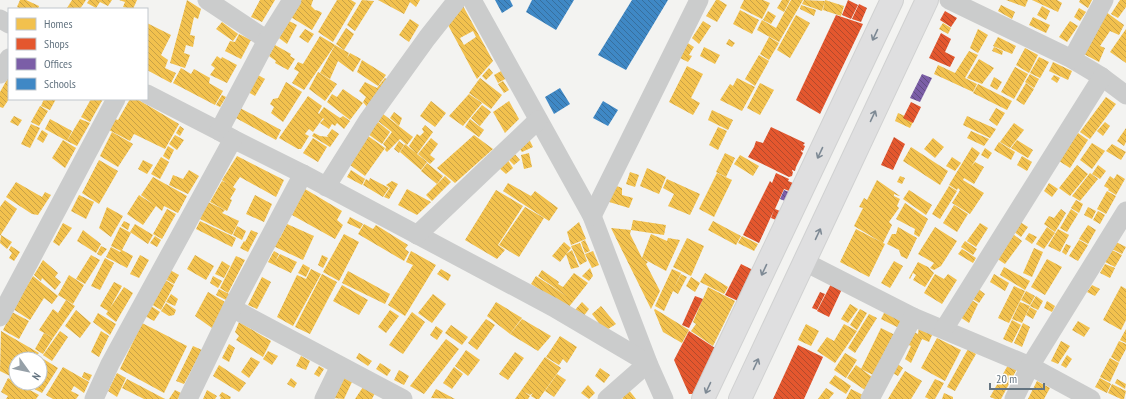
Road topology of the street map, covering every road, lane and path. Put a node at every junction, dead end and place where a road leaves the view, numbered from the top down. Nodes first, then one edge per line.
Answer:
1 (208, 0) edge
2 (292, 0) edge
3 (457, 0) edge
4 (472, 0) edge
5 (699, 0) edge
6 (892, 0) edge
7 (927, 0) edge
8 (949, 0) edge
9 (1104, 0) edge
10 (267, 40) junction
11 (1072, 59) junction
12 (8, 60) edge
13 (0, 74) edge
14 (1102, 77) junction
15 (148, 95) edge
16 (1126, 95) edge
17 (115, 100) edge
18 (538, 120) junction
19 (226, 135) junction
20 (303, 174) junction
21 (326, 187) junction
22 (1126, 211) edge
23 (592, 216) junction
24 (417, 235) junction
25 (805, 262) junction
26 (232, 308) junction
27 (0, 317) edge
28 (913, 317) junction
29 (944, 329) junction
30 (648, 364) junction
31 (340, 366) junction
32 (1030, 366) junction
33 (94, 399) edge
34 (188, 399) edge
35 (324, 399) edge
36 (403, 399) edge
37 (607, 399) edge
38 (664, 399) edge
39 (703, 399) edge
40 (740, 399) edge
41 (870, 399) edge
42 (1014, 399) edge
43 (1091, 399) edge

1 - 10 street
2 - 10 street
3 - 21 street
4 - 18 street
5 - 23 street
6 -> 39 main road
25 -> 7 main road
8 - 11 street
9 - 11 street
10 - 19 street
11 - 14 street
12 - 13 street
14 - 16 street
14 - 29 street
15 - 19 street
17 - 27 street
18 - 23 street
18 - 24 street
19 - 20 street
19 - 33 street
20 - 21 street
20 - 26 street
21 - 24 street
22 - 32 street
23 - 30 street
24 - 30 street
25 - 28 street
40 -> 25 main road
26 - 31 street
26 - 34 street
28 - 29 street
28 - 41 street
29 - 32 street
30 - 37 street
30 - 38 street
31 - 35 street
31 - 36 street
32 - 42 street
32 - 43 street

